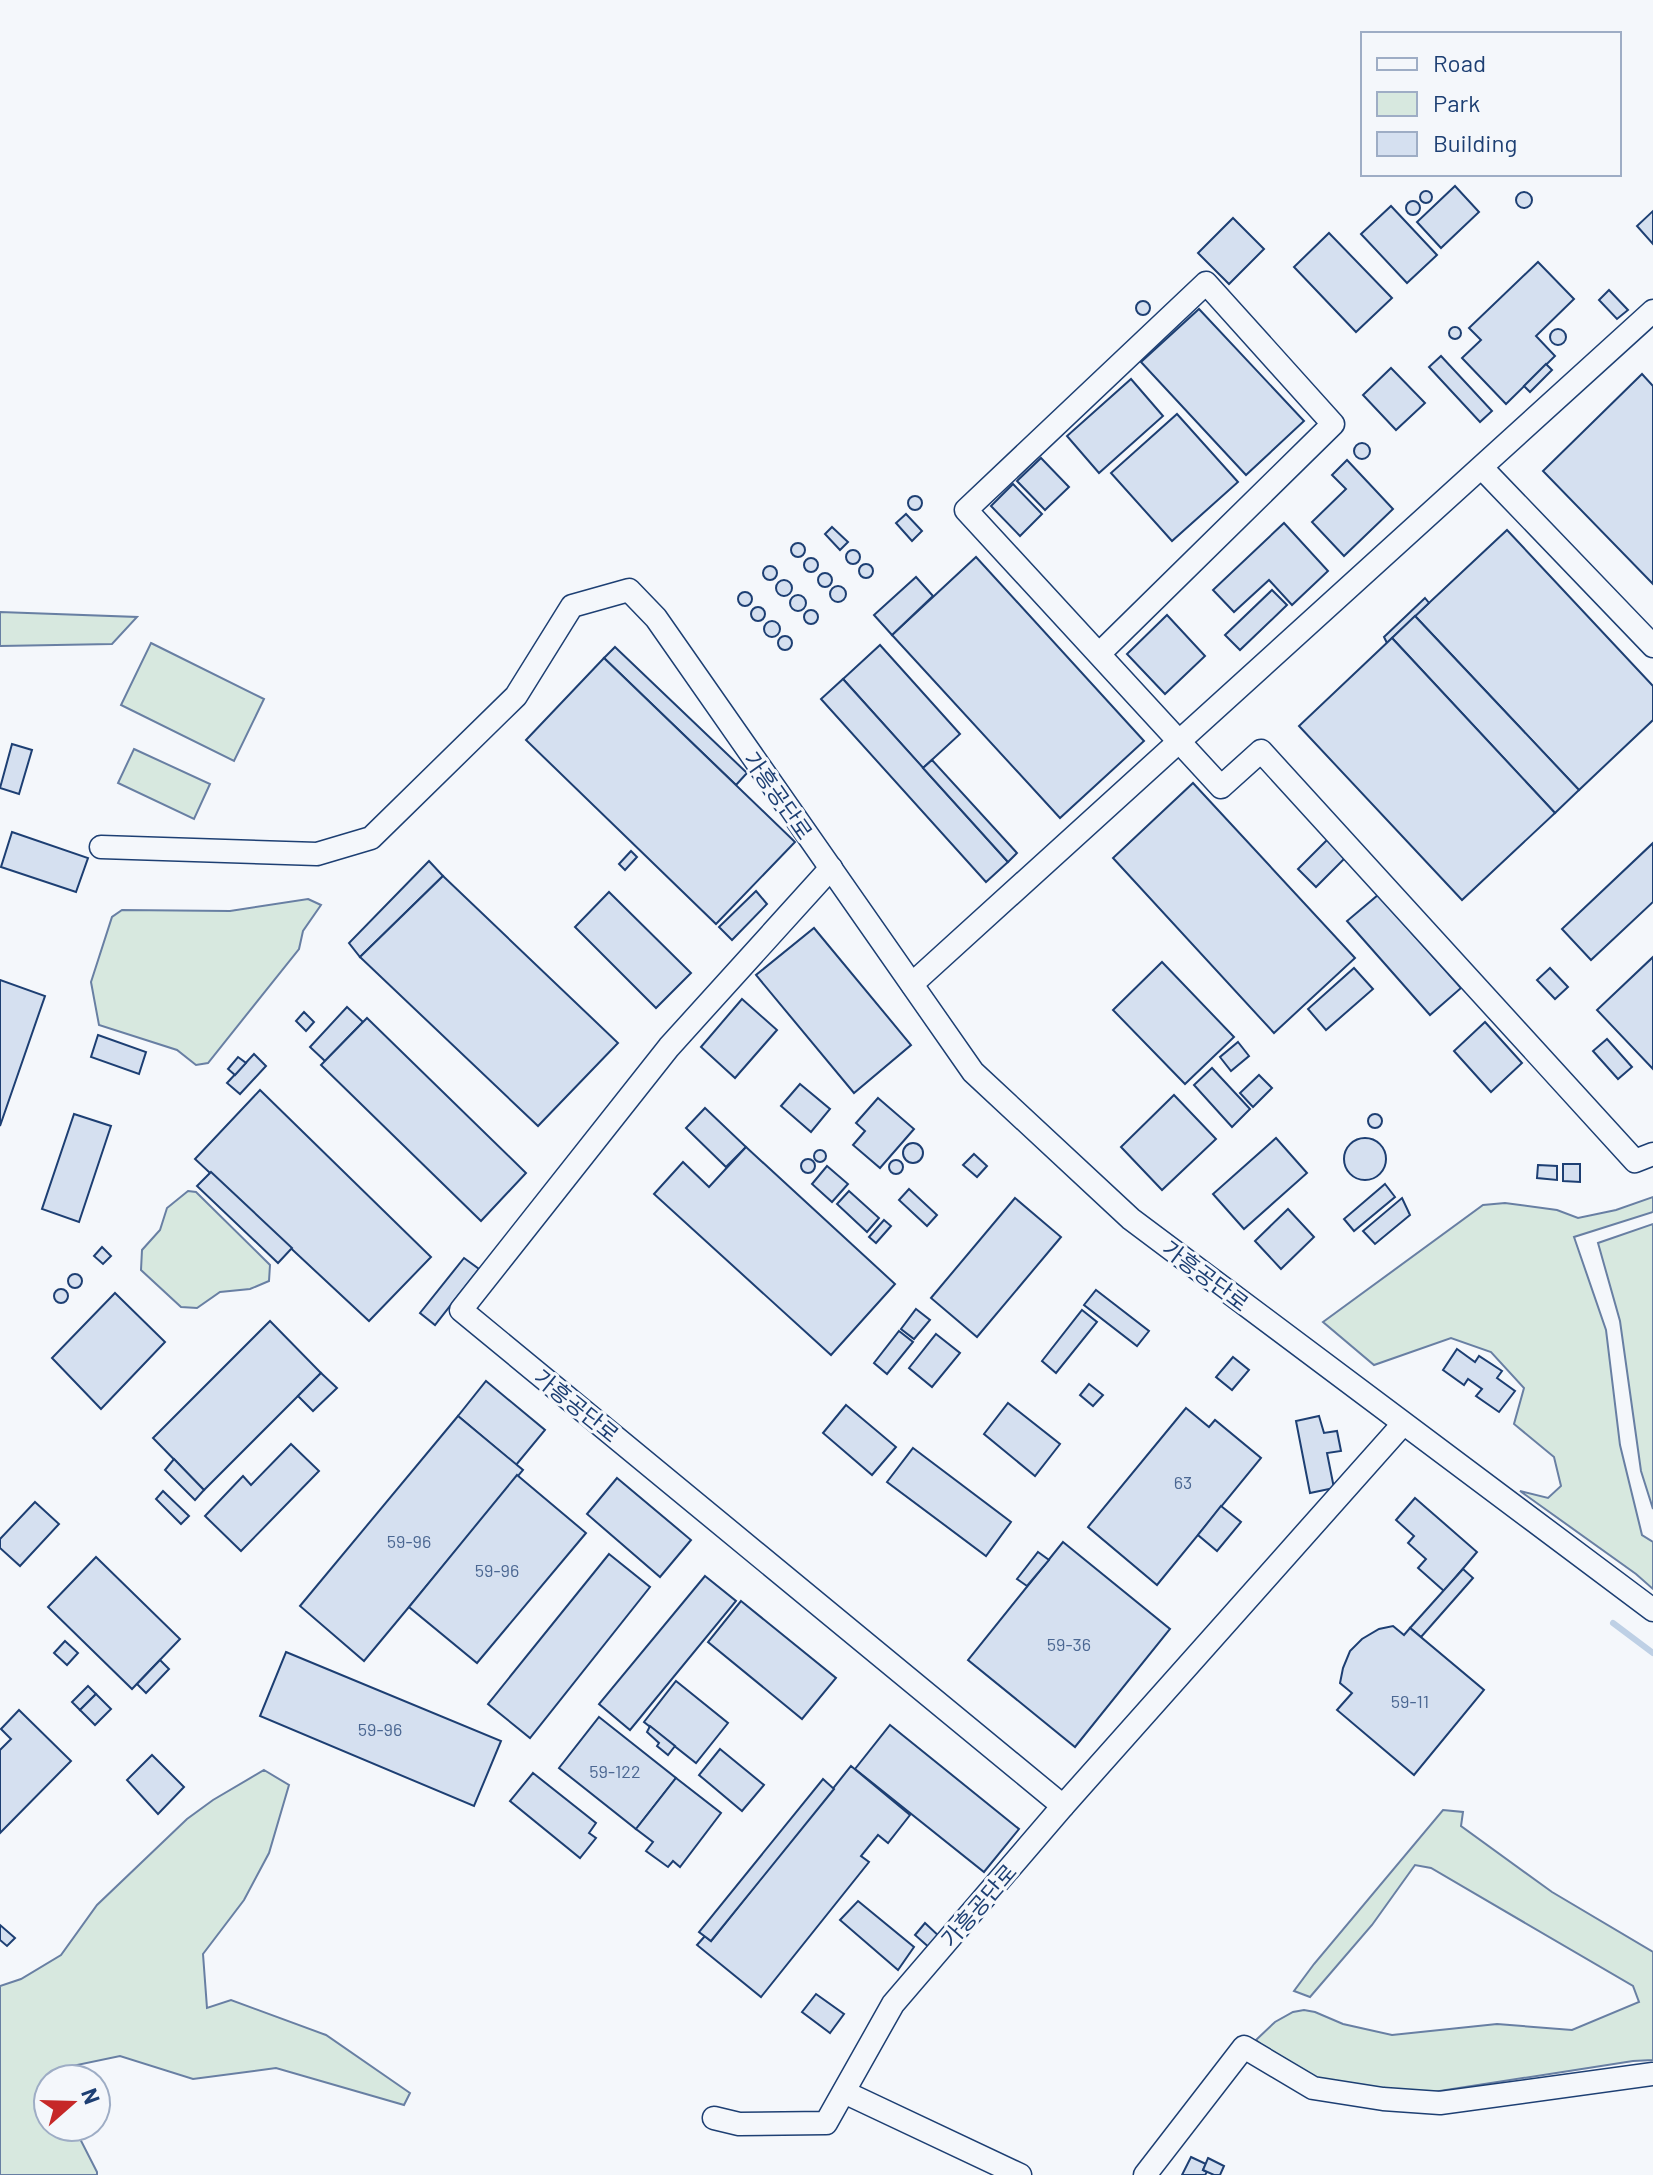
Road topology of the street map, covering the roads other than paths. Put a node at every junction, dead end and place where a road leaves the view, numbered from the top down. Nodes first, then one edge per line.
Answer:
1 (1653, 311) edge
2 (1482, 468) junction
3 (1653, 646) edge
4 (1099, 654) junction
5 (1180, 741) junction
6 (101, 847) dead end
7 (831, 868) junction
8 (912, 984) junction
9 (1653, 1154) edge
10 (1403, 1424) junction
11 (1653, 1610) edge
12 (1063, 1806) junction
13 (1653, 2074) edge
14 (844, 2092) junction
15 (714, 2118) dead end
16 (1020, 2175) edge
17 (1145, 2175) edge

1 - 2 street
2 - 3 street
2 - 5 street
4 - 4 street
4 - 5 street
5 - 8 street
5 - 9 street
6 - 7 street, 가흥공단로
7 - 8 street, 가흥공단로
7 - 12 street, 가흥공단로
8 - 10 street, 가흥공단로
10 - 11 street, 가흥공단로
10 - 12 street, 가흥공단로
12 - 14 street, 가흥공단로
13 - 17 street
14 - 15 street, 가흥공단로
14 - 16 street

